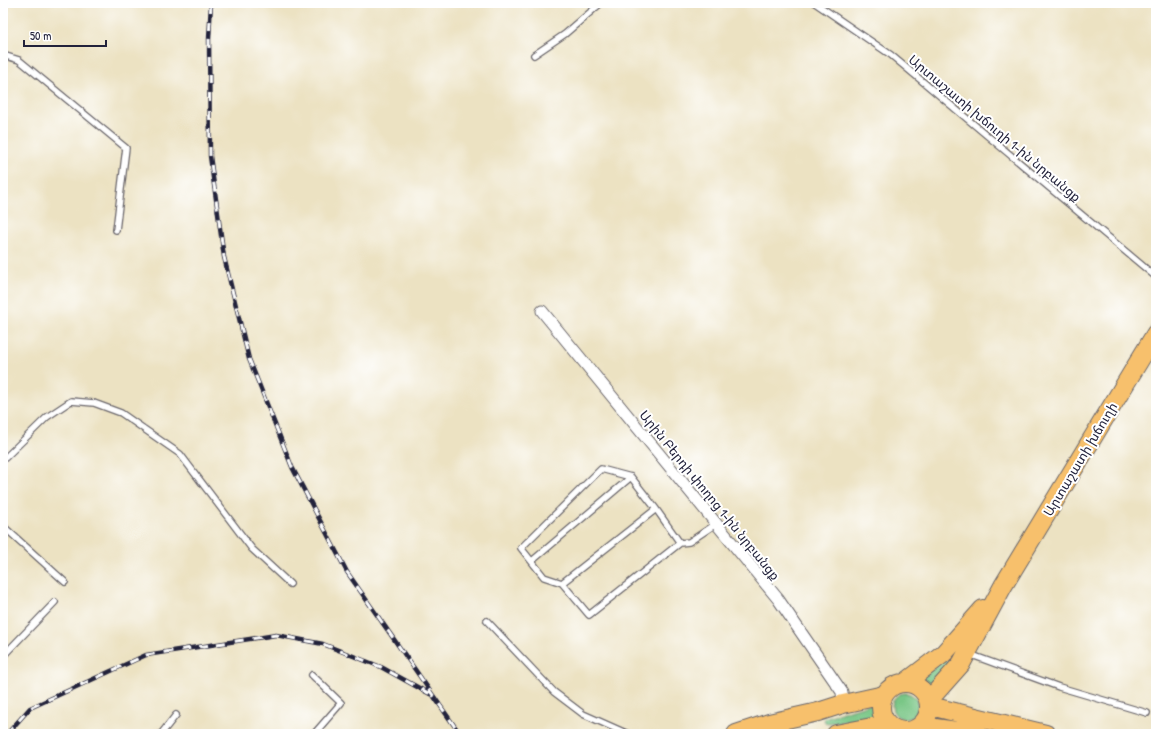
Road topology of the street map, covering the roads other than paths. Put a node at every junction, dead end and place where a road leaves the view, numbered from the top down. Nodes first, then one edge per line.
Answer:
1 (601, 3) edge
2 (815, 3) edge
3 (3, 55) edge
4 (534, 55) dead end
5 (116, 230) dead end
6 (1156, 277) edge
7 (542, 311) dead end
8 (1156, 333) edge
9 (3, 458) edge
10 (631, 477) junction
11 (656, 509) junction
12 (716, 524) junction
13 (3, 526) edge
14 (680, 543) junction
15 (532, 561) junction
16 (65, 582) dead end
17 (562, 583) junction
18 (290, 584) dead end
19 (1003, 586) junction
20 (55, 602) dead end
21 (487, 621) dead end
22 (4, 654) edge
23 (967, 654) junction
24 (312, 675) dead end
25 (906, 682) junction
26 (884, 695) junction
27 (929, 703) junction
28 (844, 704) junction
29 (1147, 713) dead end
30 (176, 715) dead end
31 (921, 726) junction
32 (892, 729) edge
33 (161, 734) edge
34 (314, 734) edge
35 (628, 734) edge
36 (736, 734) edge
37 (836, 734) edge
38 (978, 734) edge
39 (1046, 734) edge

1 - 4 lane
2 - 6 lane, Արտաշատի խճուղի 1-ին նրբանցք
3 - 5 lane
7 - 12 street, Արին Բերդի փողոց 1-ին նրբանցք
8 - 19 main road, Արտաշատի խճուղի
9 - 18 lane
10 - 11 lane
10 - 15 lane
10 - 15 lane
11 - 14 lane
11 - 17 lane
12 - 14 lane
12 - 28 street, Արին Բերդի փողոց 1-ին նրբանցք
13 - 16 lane
14 - 17 lane
15 - 17 lane
19 - 23 main road, Արտաշատի խճուղի
19 - 25 main road, Արտաշատի խճուղի
20 - 22 lane
21 - 35 lane
23 - 27 main road, Արտաշատի խճուղի
23 - 29 lane
24 - 34 lane
25 - 26 main road
25 - 27 main road
26 - 28 main road
26 - 32 main road
27 - 31 main road
27 - 39 main road
28 - 36 main road
30 - 33 lane
31 - 32 main road
31 - 38 main road
32 - 37 main road

